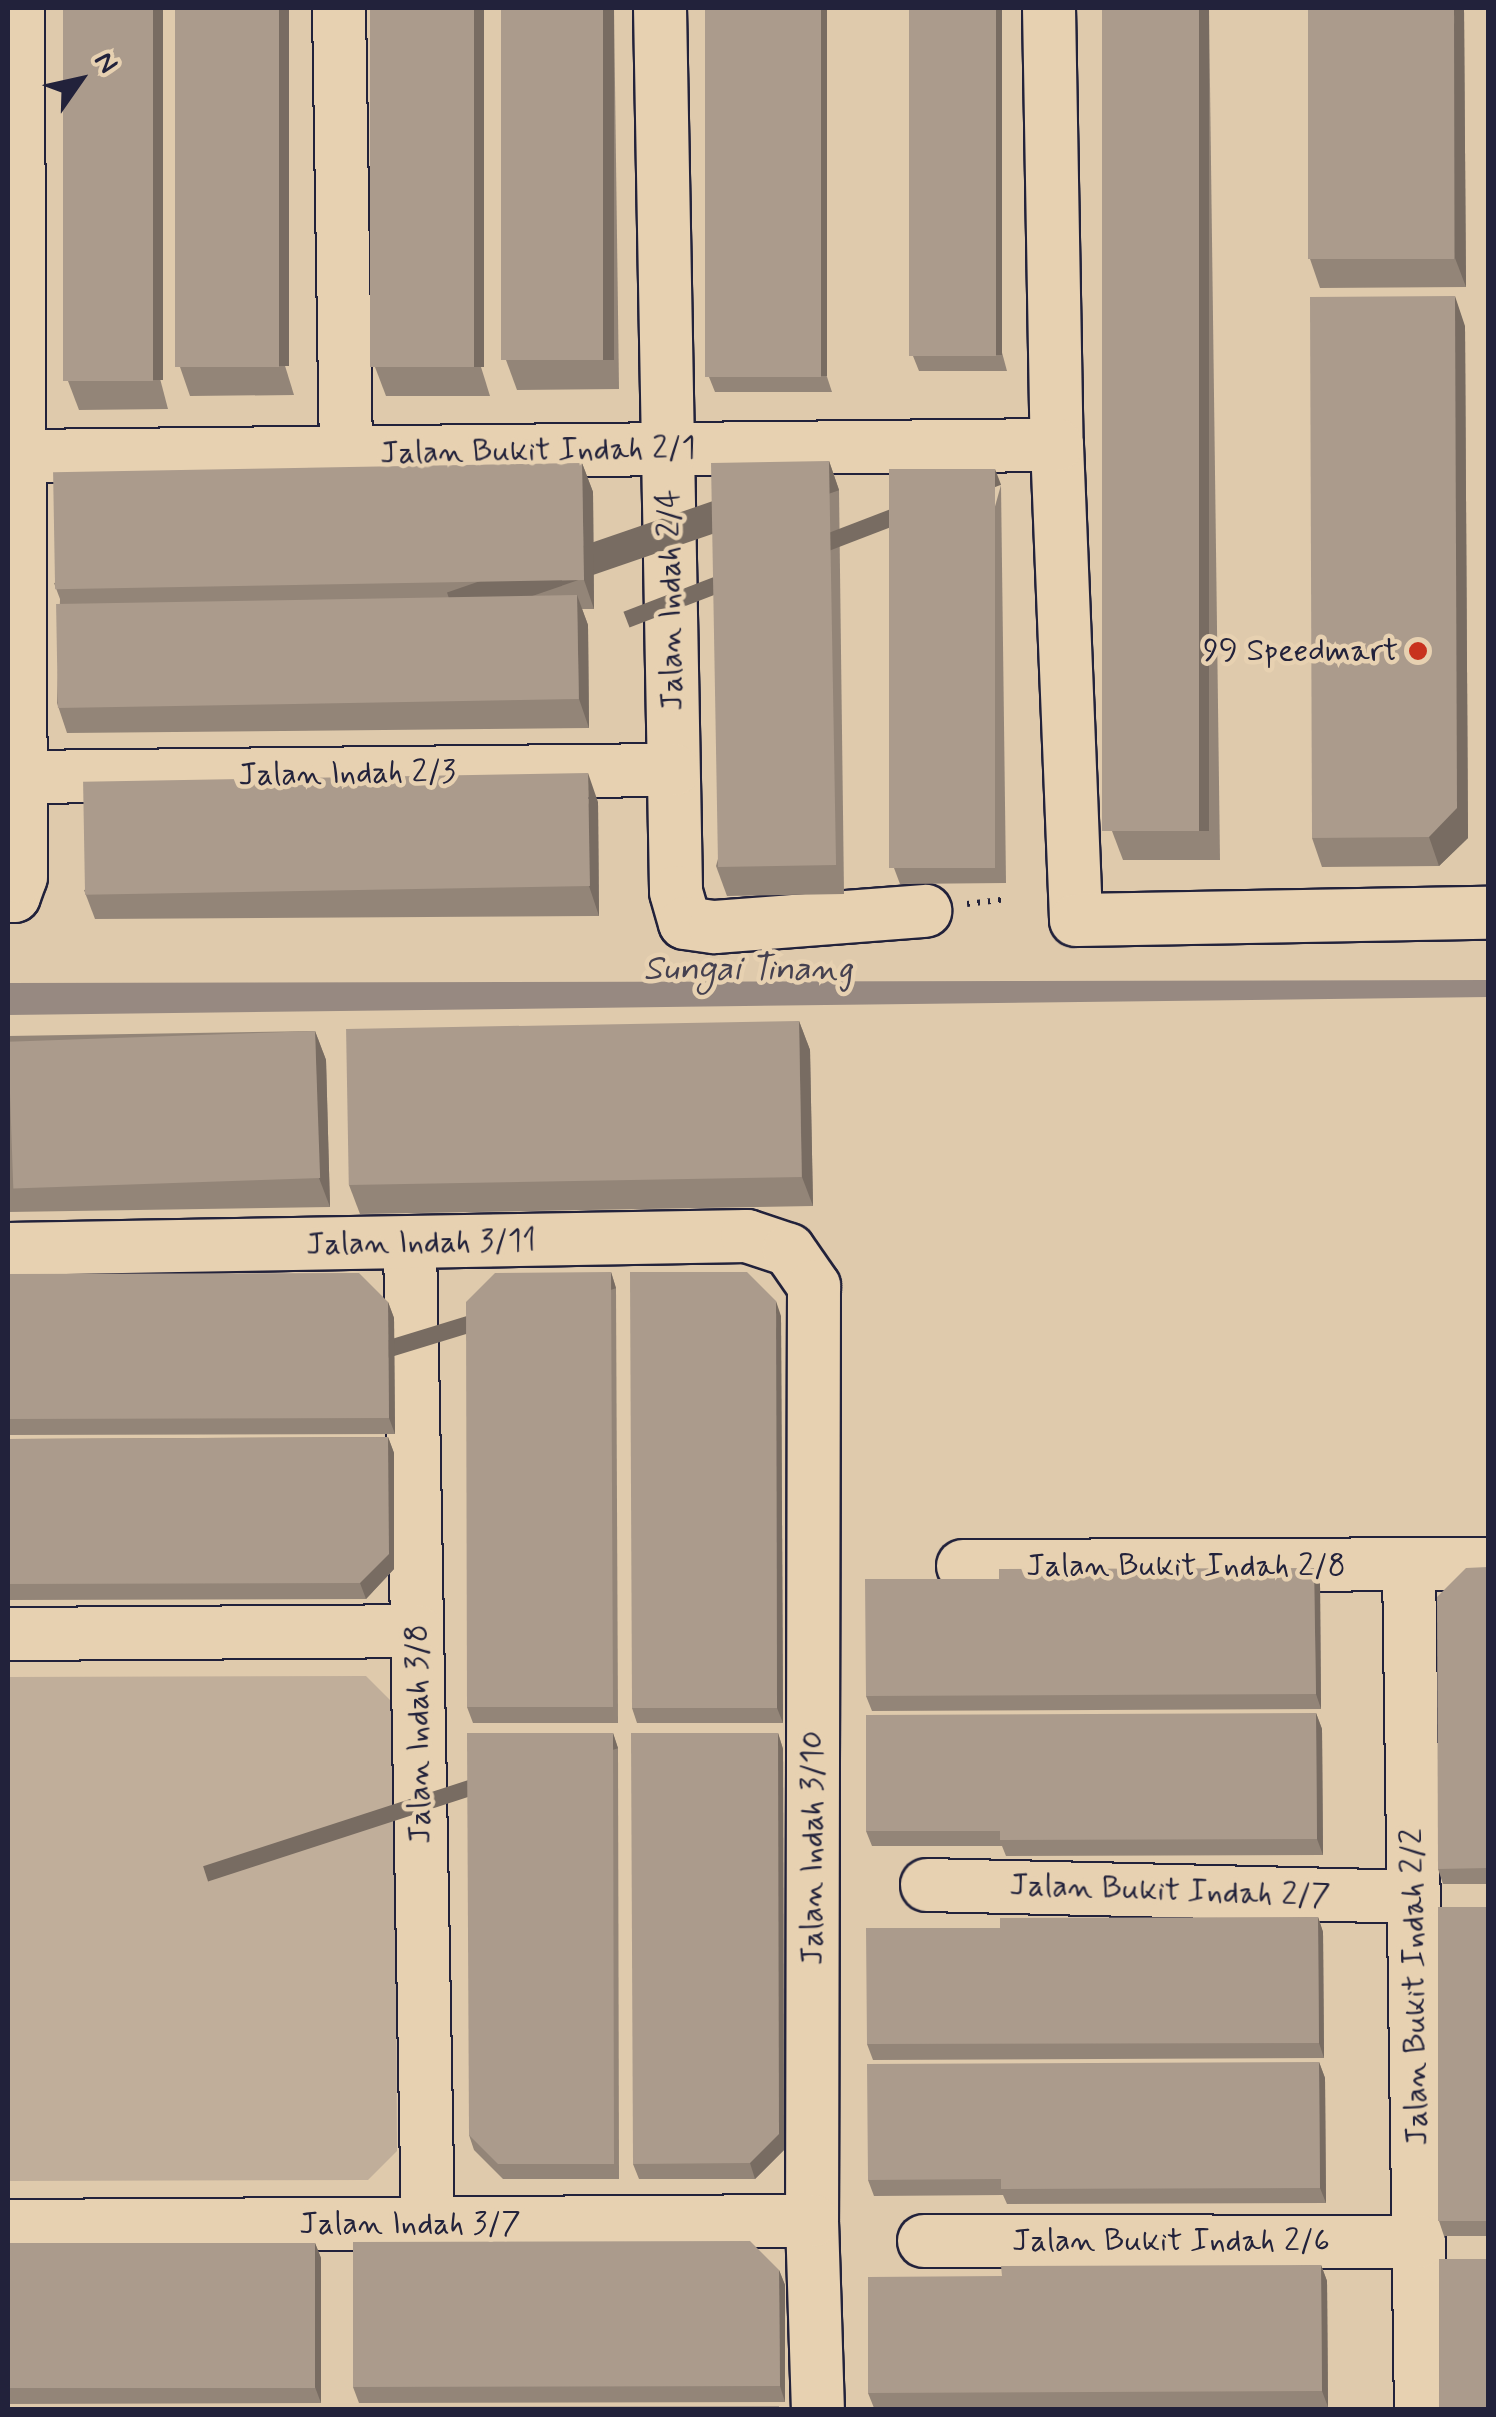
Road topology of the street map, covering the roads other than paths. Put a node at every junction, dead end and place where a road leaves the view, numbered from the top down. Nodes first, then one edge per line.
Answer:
1 (18, 8) edge
2 (339, 8) edge
3 (660, 8) edge
4 (1049, 8) edge
5 (12, 145) edge
6 (1057, 445) junction
7 (668, 450) junction
8 (346, 452) junction
9 (20, 456) junction
10 (674, 770) junction
11 (21, 777) junction
12 (11, 896) edge
13 (926, 912) dead end
14 (1488, 913) edge
15 (410, 1245) junction
16 (8, 1249) edge
17 (814, 1286) joint
18 (1488, 1564) edge
19 (1409, 1565) junction
20 (963, 1566) dead end
21 (416, 1631) junction
22 (8, 1634) edge
23 (926, 1884) dead end
24 (1414, 1897) junction
25 (812, 2220) junction
26 (428, 2224) junction
27 (8, 2226) edge
28 (924, 2241) dead end
29 (1419, 2242) junction
30 (818, 2410) edge
31 (1420, 2410) edge

1 - 5 street
2 - 8 street
3 - 7 street, Jalan Indah 2/4
4 - 6 street
5 - 9 street
6 - 7 street, Jalan Bukit Indah 2/1
6 - 14 street
7 - 8 street, Jalan Bukit Indah 2/1
7 - 10 street, Jalan Indah 2/4
8 - 9 street, Jalan Bukit Indah 2/1
9 - 11 street
10 - 11 street, Jalan Indah 2/3
10 - 13 street, Jalan Indah 2/4
11 - 12 street
15 - 16 street, Jalan Indah 3/11
15 - 17 street, Jalan Indah 3/11
15 - 21 street, Jalan Indah 3/8
17 - 25 street, Jalan Indah 3/10
18 - 19 street, Jalan Bukit Indah 2/8
19 - 20 street, Jalan Bukit Indah 2/8
19 - 24 street, Jalan Bukit Indah 2/2
21 - 22 street
21 - 26 street, Jalan Indah 3/8
23 - 24 street, Jalan Bukit Indah 2/7
24 - 29 street, Jalan Bukit Indah 2/2
25 - 26 street, Jalan Indah 3/7
25 - 30 street, Jalan Indah 3/10
26 - 27 street, Jalan Indah 3/7
28 - 29 street, Jalan Bukit Indah 2/6
29 - 31 street, Jalan Bukit Indah 2/2

